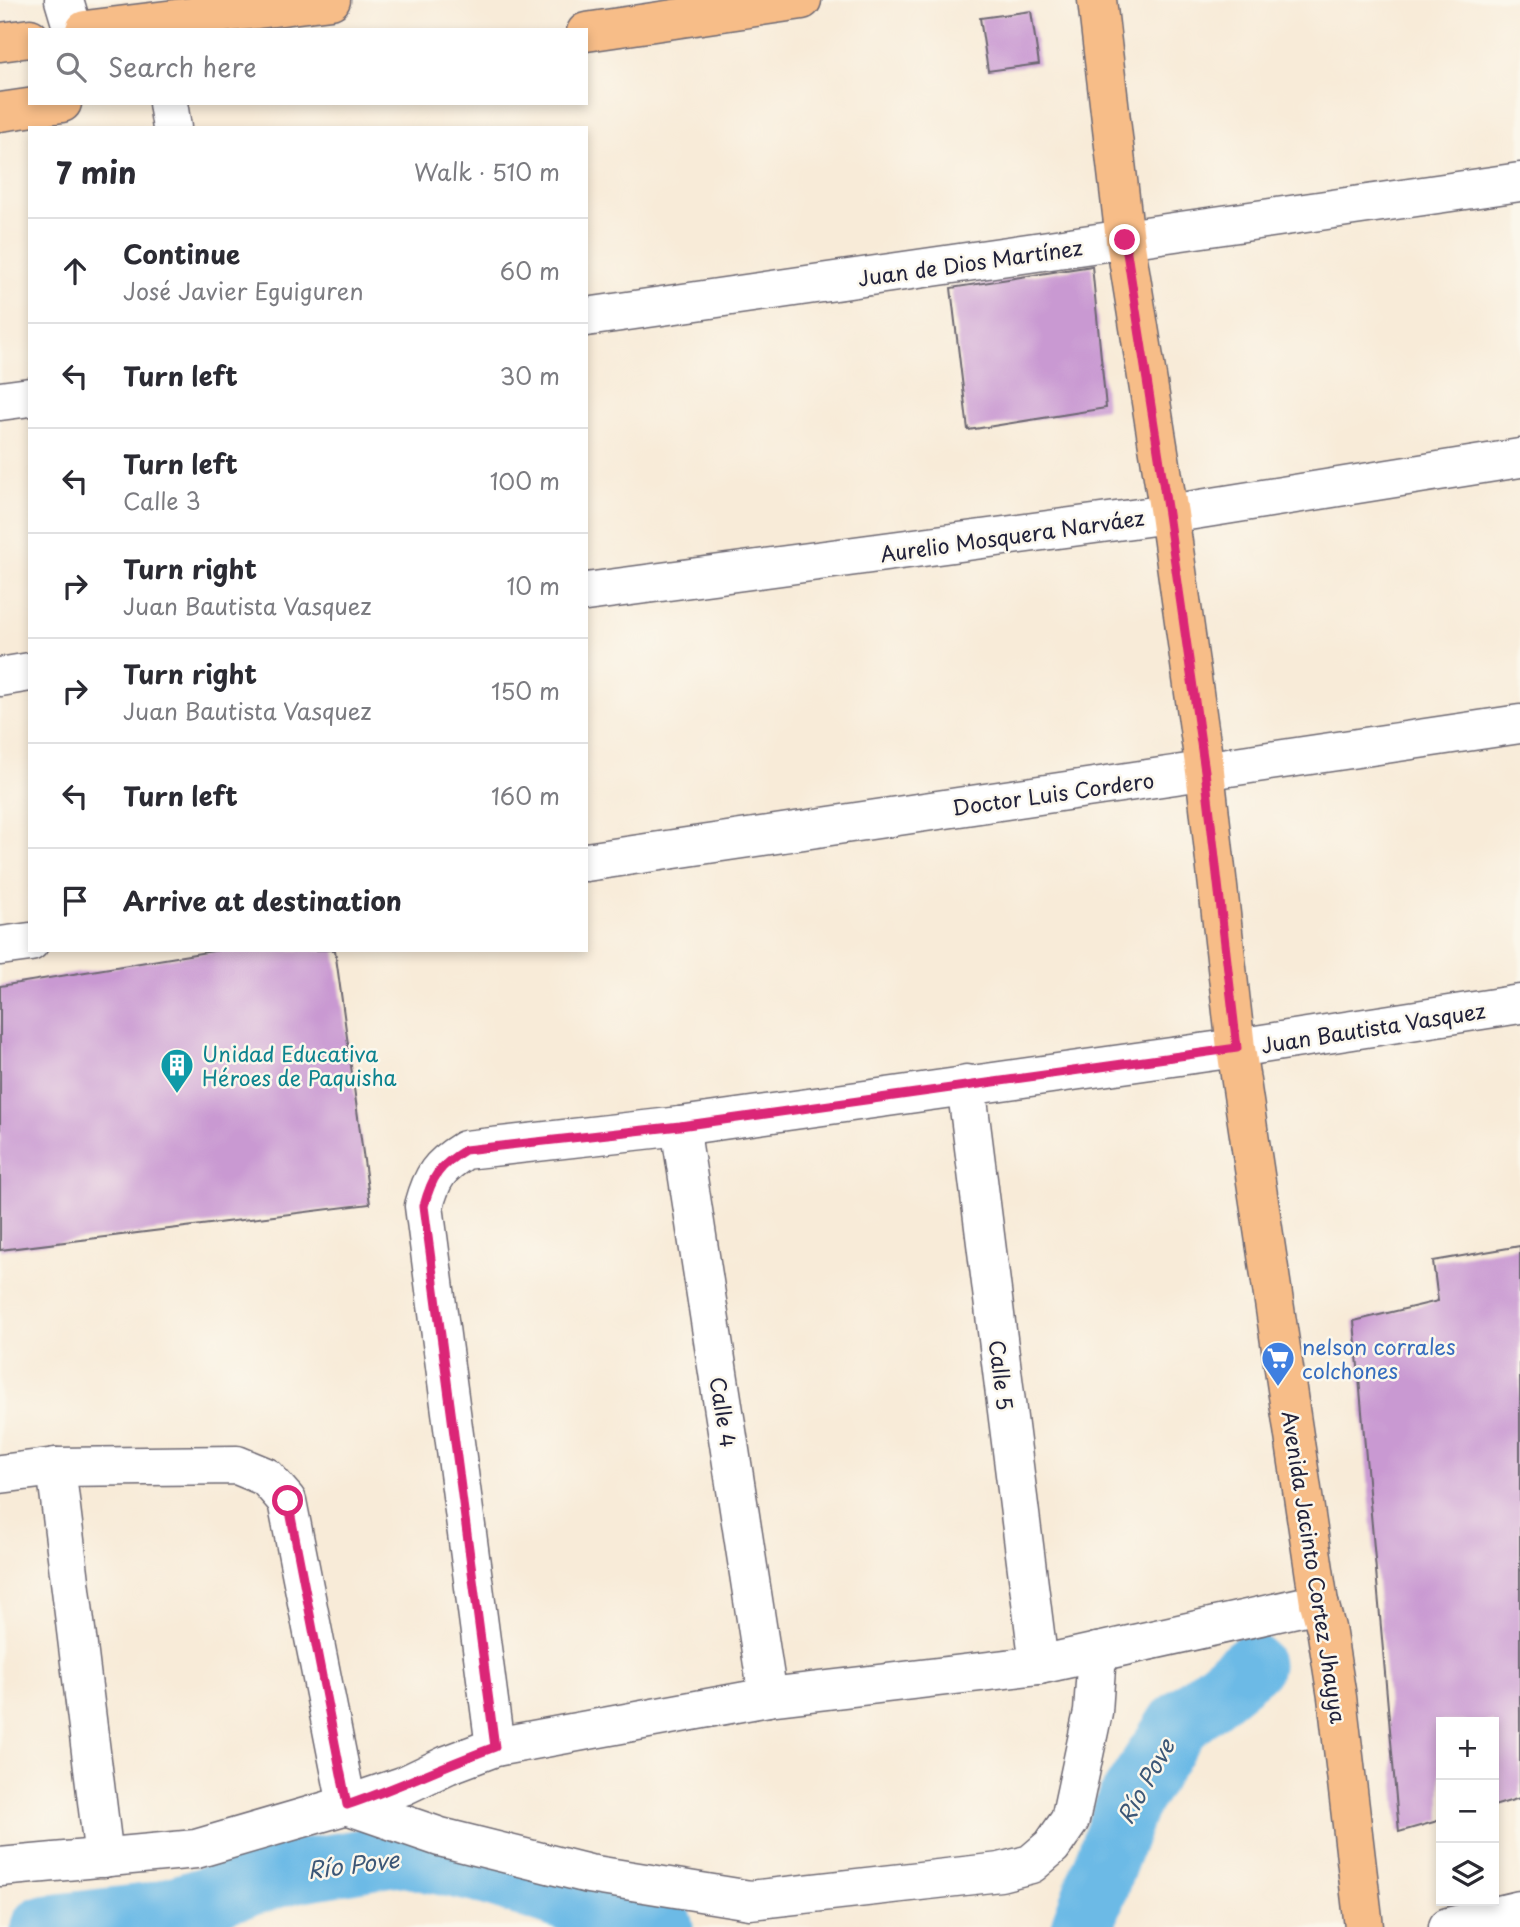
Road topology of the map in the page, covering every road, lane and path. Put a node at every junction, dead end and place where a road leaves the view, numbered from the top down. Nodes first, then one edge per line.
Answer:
1 (64, 0) edge
2 (802, 0) edge
3 (1097, 0) edge
4 (322, 1) edge
5 (72, 28) edge
6 (101, 28) edge
7 (588, 32) edge
8 (28, 38) edge
9 (0, 42) edge
10 (48, 105) edge
11 (168, 105) edge
12 (0, 112) edge
13 (172, 126) edge
14 (1520, 182) edge
15 (1125, 240) junction
16 (588, 317) edge
17 (28, 397) edge
18 (0, 401) edge
19 (1520, 458) edge
20 (1168, 514) junction
21 (588, 592) edge
22 (28, 672) edge
23 (0, 677) edge
24 (1520, 724) edge
25 (1205, 771) junction
26 (588, 862) edge
27 (28, 942) edge
28 (0, 946) edge
29 (1520, 1004) edge
30 (1237, 1048) junction
31 (966, 1084) junction
32 (680, 1126) junction
33 (56, 1467) junction
34 (0, 1474) edge
35 (1322, 1616) junction
36 (1097, 1652) junction
37 (1038, 1665) junction
38 (768, 1697) junction
39 (495, 1747) junction
40 (347, 1805) junction
41 (104, 1858) junction
42 (0, 1867) edge
43 (1520, 1910) edge
44 (1364, 1927) edge
45 (1448, 1927) edge

1 - 5 street
2 - 7 main road
3 - 15 main road, Avenida Jacinto Cortez Jhayya
4 - 6 main road
8 - 9 main road
10 - 12 main road
11 - 13 street
14 - 15 street, Juan de Dios Martínez
15 - 16 street, Juan de Dios Martínez
15 - 20 main road, Avenida Jacinto Cortez Jhayya
17 - 18 street
19 - 20 street, Aurelio Mosquera Narváez
20 - 21 street, Aurelio Mosquera Narváez
20 - 25 main road, Avenida Jacinto Cortez Jhayya
22 - 23 street
24 - 25 street, Doctor Luis Cordero
25 - 26 street, Doctor Luis Cordero
25 - 30 main road, Avenida Jacinto Cortez Jhayya
27 - 28 street
29 - 30 street, Juan Bautista Vasquez
30 - 31 street, Juan Bautista Vasquez
30 - 35 main road, Avenida Jacinto Cortez Jhayya
31 - 32 street, Juan Bautista Vasquez
31 - 37 street, Calle 5
32 - 38 street, Calle 4
32 - 39 street, Juan Bautista Vasquez
33 - 34 street
33 - 40 street
33 - 41 street
35 - 36 street
35 - 44 main road, Avenida Jacinto Cortez Jhayya
36 - 37 street
36 - 40 street
37 - 38 street
38 - 39 street
39 - 40 street
40 - 41 street
41 - 42 street
43 - 45 street

